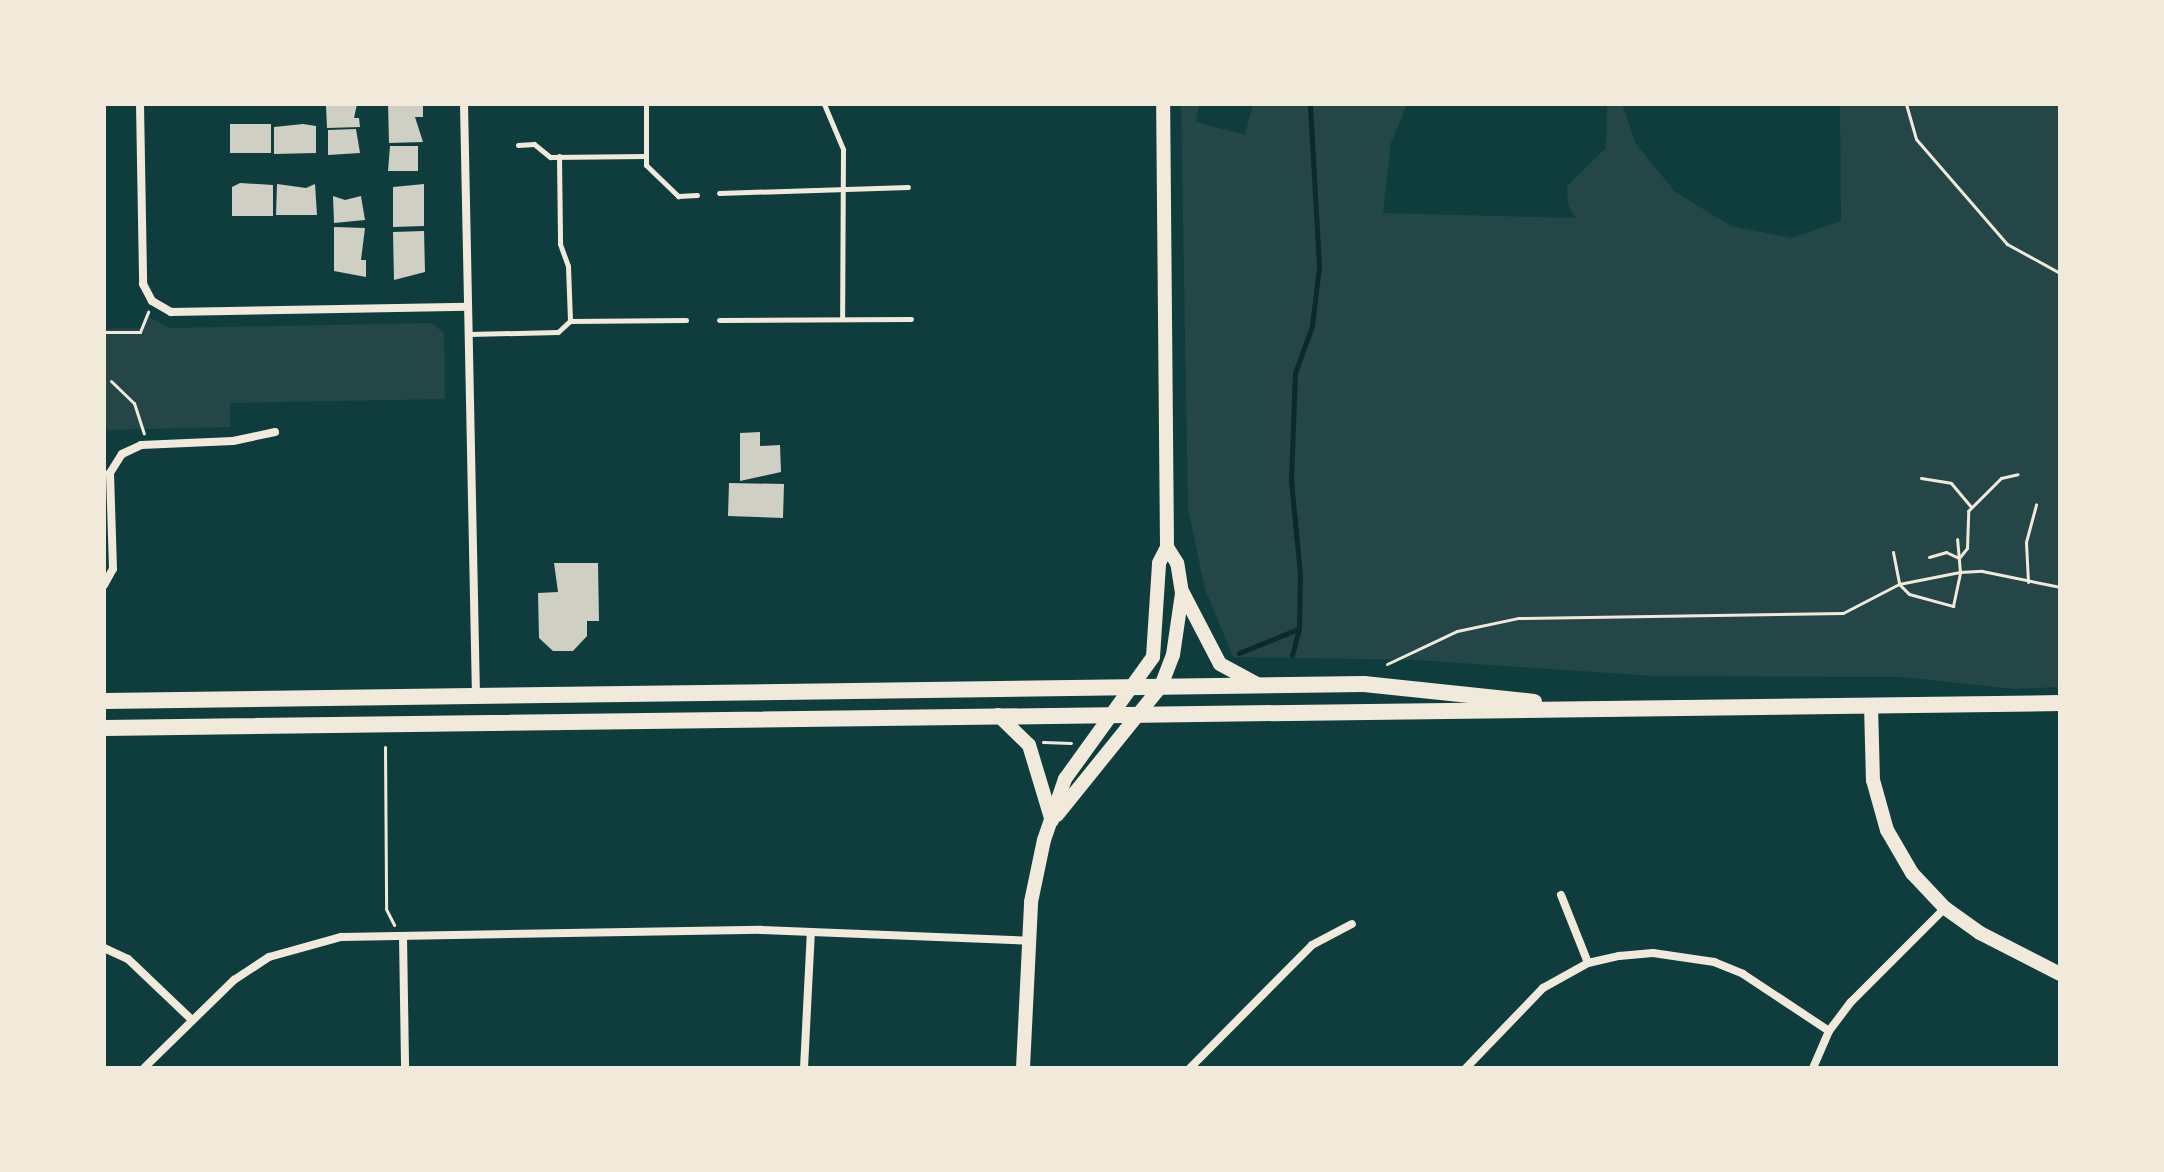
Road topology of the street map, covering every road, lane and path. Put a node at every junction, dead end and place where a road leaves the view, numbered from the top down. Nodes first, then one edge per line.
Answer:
1 (140, 104) edge
2 (464, 104) edge
3 (646, 104) edge
4 (824, 104) edge
5 (1163, 104) edge
6 (1906, 104) edge
7 (518, 145) dead end
8 (559, 156) junction
9 (646, 156) junction
10 (908, 187) dead end
11 (844, 188) junction
12 (719, 193) dead end
13 (697, 195) dead end
14 (2060, 273) edge
15 (152, 301) junction
16 (468, 307) junction
17 (842, 319) junction
18 (911, 319) dead end
19 (686, 320) dead end
20 (719, 320) dead end
21 (570, 321) junction
22 (104, 332) edge
23 (468, 334) junction
24 (111, 381) dead end
25 (275, 432) dead end
26 (145, 444) junction
27 (2018, 474) dead end
28 (1921, 478) dead end
29 (2036, 504) dead end
30 (1971, 507) junction
31 (1957, 539) dead end
32 (1167, 547) junction
33 (1893, 552) dead end
34 (1929, 557) dead end
35 (1959, 558) junction
36 (1960, 572) junction
37 (2028, 583) junction
38 (1899, 584) junction
39 (104, 585) edge
40 (2060, 587) edge
41 (1182, 593) junction
42 (1387, 664) dead end
43 (1260, 685) junction
44 (1135, 686) junction
45 (1161, 686) junction
46 (476, 696) junction
47 (104, 701) edge
48 (2060, 703) edge
49 (1871, 705) junction
50 (1611, 710) junction
51 (1113, 714) junction
52 (1138, 714) junction
53 (998, 715) junction
54 (104, 728) edge
55 (1035, 742) dead end
56 (1081, 743) dead end
57 (385, 747) dead end
58 (1052, 821) junction
59 (1561, 895) dead end
60 (1945, 908) junction
61 (1352, 924) dead end
62 (811, 932) junction
63 (399, 936) junction
64 (1030, 941) junction
65 (104, 948) edge
66 (1588, 963) junction
67 (2060, 974) edge
68 (190, 1018) junction
69 (1829, 1031) junction
70 (144, 1068) edge
71 (405, 1068) edge
72 (804, 1068) edge
73 (1023, 1068) edge
74 (1190, 1068) edge
75 (1466, 1068) edge
76 (1813, 1068) edge

1 - 15 street
2 - 16 street
3 - 9 lane
4 - 11 lane
5 - 32 street
6 - 14 path
7 - 8 lane
8 - 9 lane
8 - 21 lane
9 - 13 lane
10 - 11 lane
11 - 12 lane
11 - 17 lane
15 - 16 street
15 - 22 path
16 - 23 street
17 - 18 lane
17 - 20 lane
19 - 21 lane
21 - 23 lane
23 - 46 street
24 - 26 path
25 - 26 street
26 - 39 street
27 - 30 path
28 - 30 path
29 - 37 path
30 - 35 path
31 - 35 path
32 - 41 street
32 - 44 street
33 - 38 path
34 - 35 path
35 - 36 path
36 - 37 path
36 - 38 path
36 - 38 path
37 - 40 path
38 - 42 path
41 - 43 street
41 - 45 street
43 - 45 main road
43 - 50 main road
44 - 45 main road
44 - 46 main road
44 - 51 street
45 - 52 street
46 - 47 main road
48 - 49 main road
49 - 50 main road
49 - 60 street
50 - 52 main road
51 - 52 main road
51 - 53 main road
51 - 58 street
52 - 58 street
53 - 54 main road
53 - 58 street
55 - 56 path
57 - 63 path
58 - 64 street
59 - 66 street
60 - 67 street
60 - 69 street
61 - 74 street
62 - 63 street
62 - 64 street
62 - 72 street
63 - 68 street
63 - 71 street
64 - 73 street
65 - 68 street
66 - 69 street
66 - 75 street
68 - 70 street
69 - 76 street

